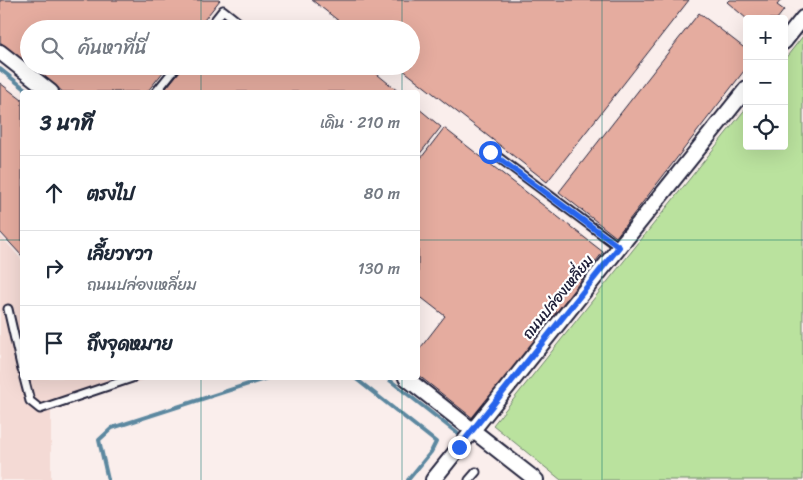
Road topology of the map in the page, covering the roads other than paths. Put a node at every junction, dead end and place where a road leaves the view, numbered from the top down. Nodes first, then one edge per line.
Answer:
1 (803, 18) edge
2 (215, 20) edge
3 (236, 20) edge
4 (788, 37) edge
5 (0, 52) edge
6 (20, 68) edge
7 (29, 75) edge
8 (170, 75) edge
9 (48, 90) edge
10 (158, 90) edge
11 (743, 93) edge
12 (490, 152) dead end
13 (619, 247) junction
14 (8, 309) dead end
15 (20, 361) edge
16 (25, 380) edge
17 (126, 380) edge
18 (409, 380) edge
19 (472, 430) junction
20 (476, 472) dead end
21 (438, 478) edge
22 (469, 480) edge
23 (536, 480) edge

1 - 4 street
2 - 3 lane
5 - 6 street
7 - 9 street
8 - 10 lane
11 - 13 street, ถนนปล่องเหลี่ยม
12 - 13 lane
13 - 19 street, ถนนปล่องเหลี่ยม
14 - 15 lane
16 - 17 lane
18 - 19 street
19 - 21 street, ถนนปล่องเหลี่ยม
19 - 23 street
20 - 22 lane

